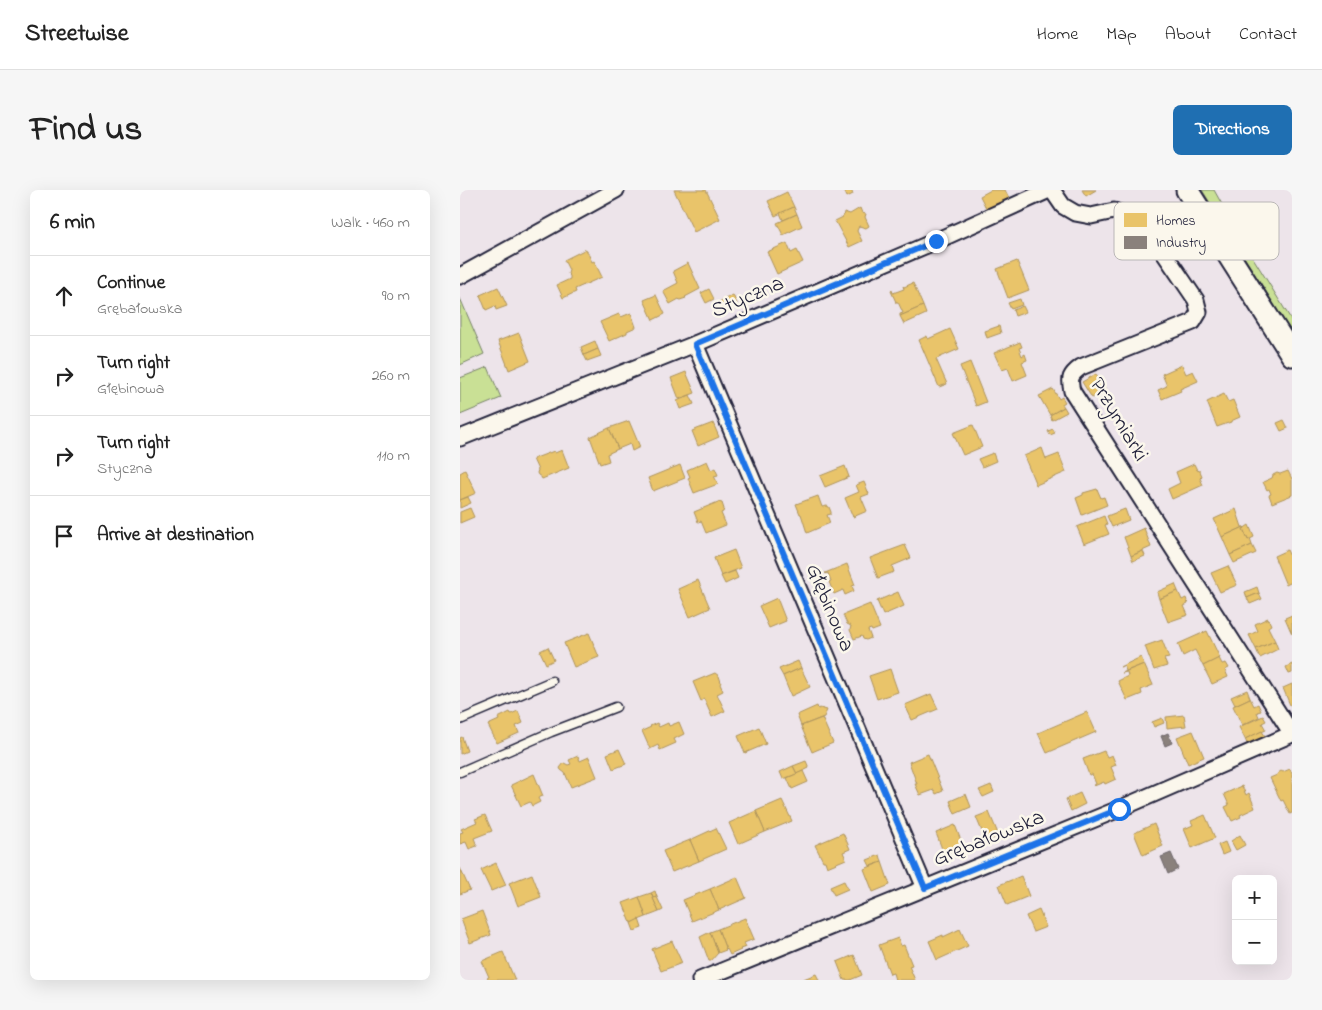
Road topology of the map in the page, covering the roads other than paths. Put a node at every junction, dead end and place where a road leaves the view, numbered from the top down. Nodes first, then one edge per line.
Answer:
1 (616, 190) edge
2 (1050, 190) edge
3 (1187, 190) edge
4 (1195, 202) edge
5 (1114, 211) edge
6 (1169, 260) edge
7 (1232, 260) edge
8 (460, 276) edge
9 (695, 344) junction
10 (1292, 355) edge
11 (460, 438) edge
12 (552, 681) dead end
13 (616, 707) dead end
14 (460, 720) edge
15 (1292, 734) edge
16 (460, 772) edge
17 (925, 888) junction
18 (700, 980) edge

1 - 8 street
2 - 5 street, Przymiarki
2 - 9 street, Styczna
3 - 4 main road
6 - 15 street, Przymiarki
7 - 10 main road
9 - 11 street, Styczna
9 - 17 street, Głębinowa
12 - 14 lane
13 - 16 lane
15 - 17 street, Grębałowska
17 - 18 street, Grębałowska

